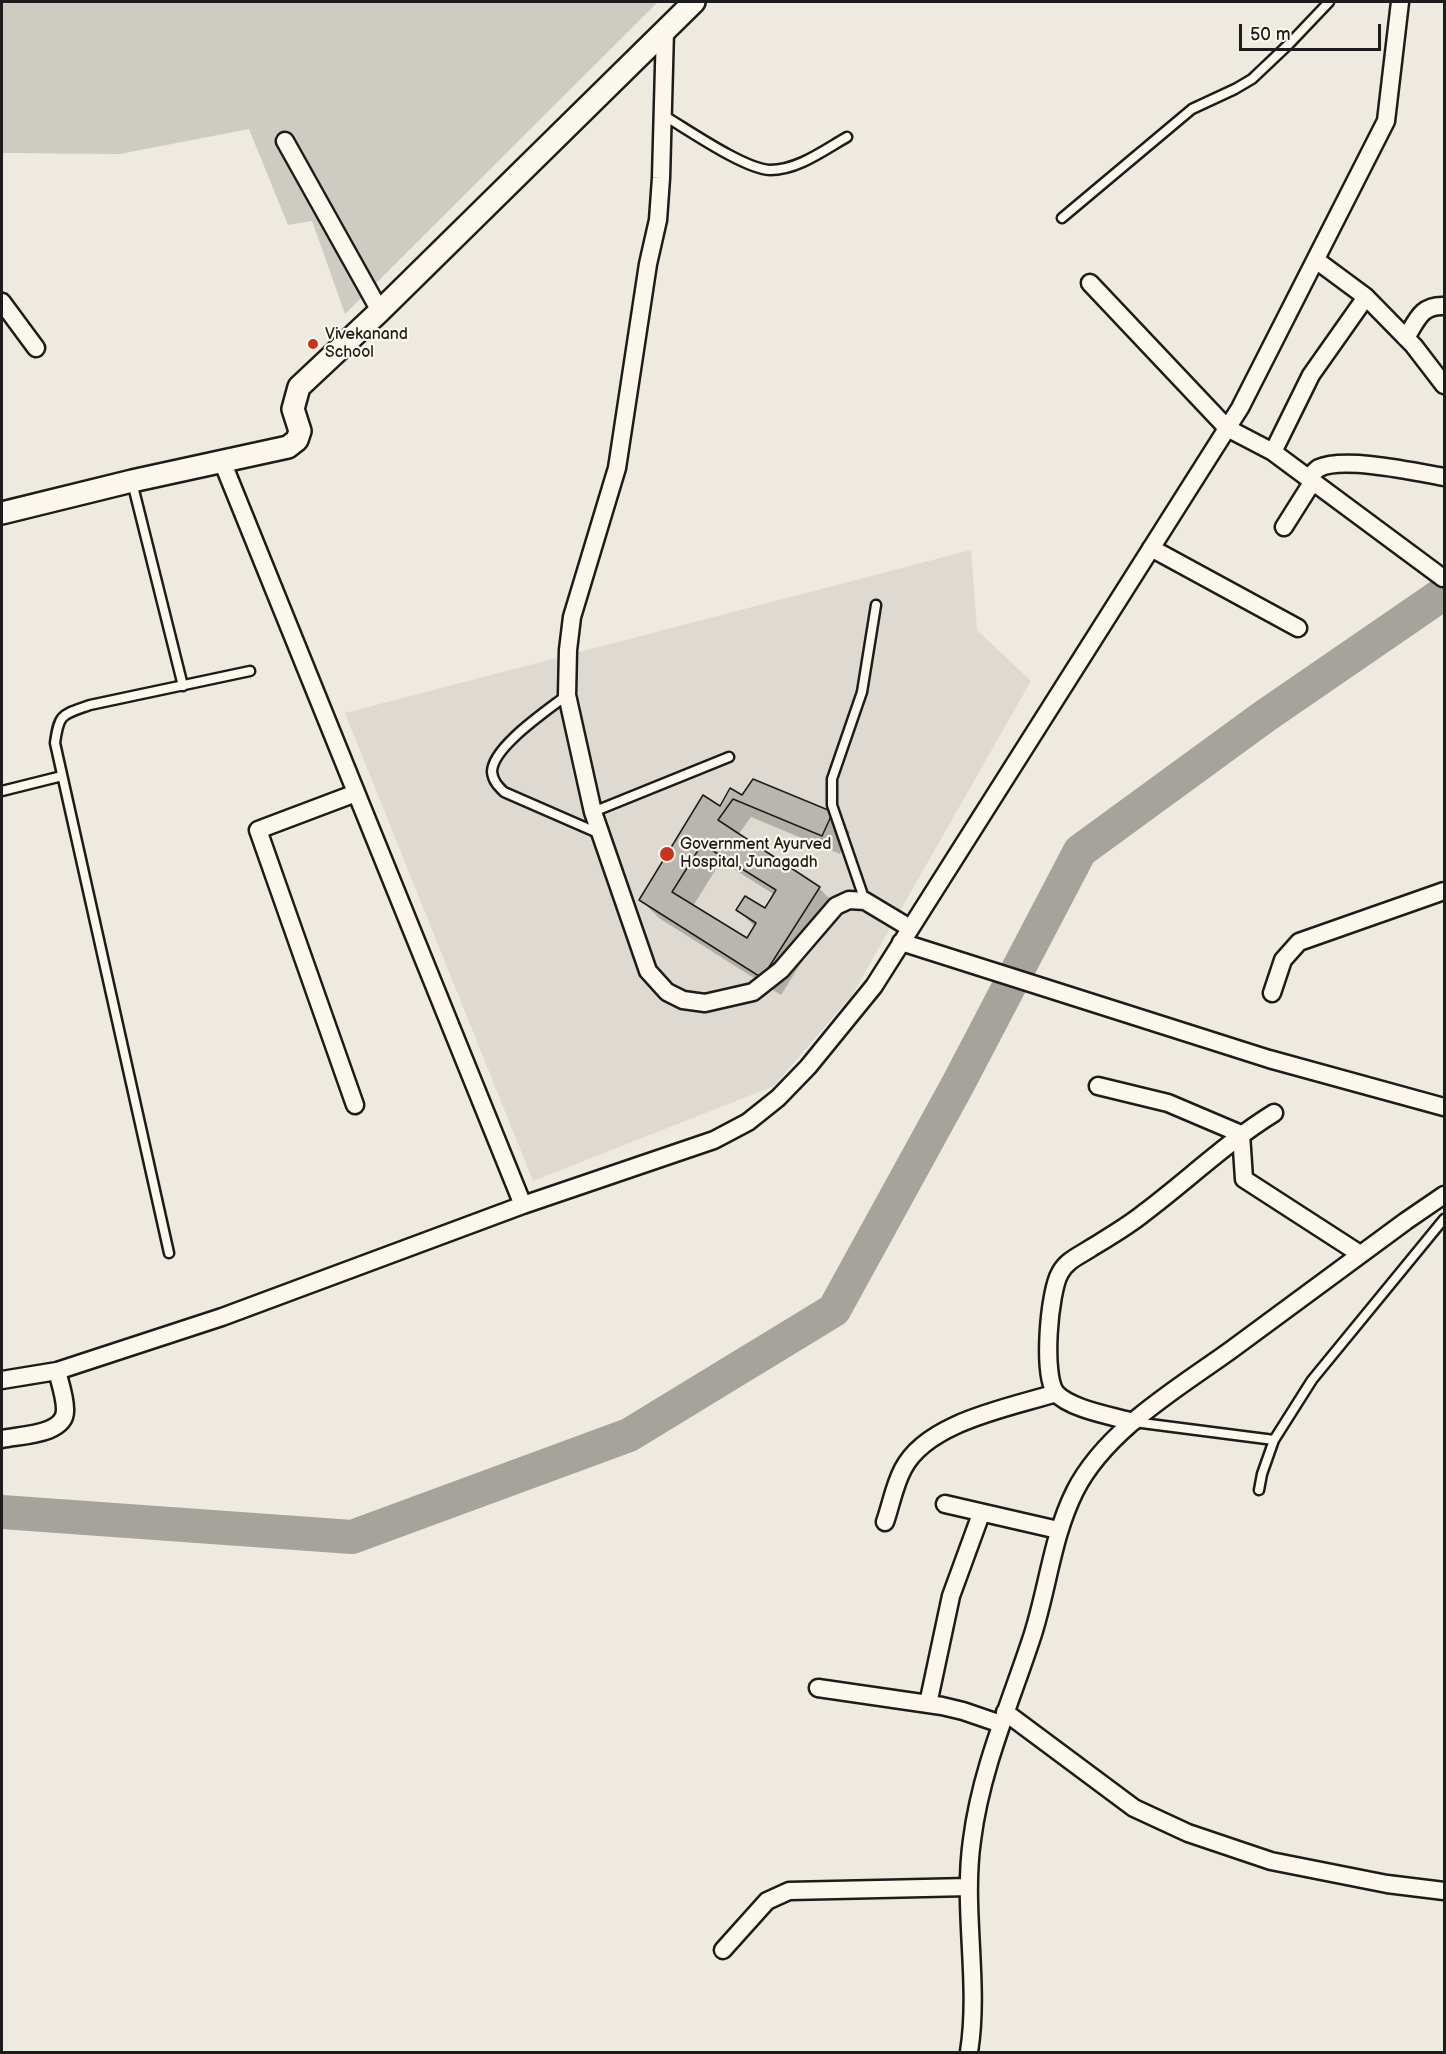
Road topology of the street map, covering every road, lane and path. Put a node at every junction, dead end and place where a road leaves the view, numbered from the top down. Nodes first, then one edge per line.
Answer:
1 (694, 2) edge
2 (1329, 2) edge
3 (1400, 2) edge
4 (665, 30) junction
5 (663, 115) junction
6 (847, 137) dead end
7 (285, 141) dead end
8 (1062, 218) dead end
9 (1316, 260) junction
10 (1090, 283) dead end
11 (1366, 297) junction
12 (2, 302) edge
13 (1444, 306) edge
14 (380, 311) junction
15 (1406, 338) junction
16 (36, 348) dead end
17 (1444, 385) edge
18 (1227, 428) junction
19 (1273, 452) junction
20 (222, 460) junction
21 (1444, 477) edge
22 (1311, 479) junction
23 (132, 481) junction
24 (2, 513) edge
25 (1284, 527) dead end
26 (1151, 548) junction
27 (1443, 578) edge
28 (876, 605) dead end
29 (1298, 628) dead end
30 (250, 671) dead end
31 (183, 686) junction
32 (567, 695) junction
33 (729, 757) dead end
34 (62, 776) junction
35 (2, 790) edge
36 (356, 793) junction
37 (593, 813) junction
38 (601, 834) junction
39 (1444, 891) edge
40 (865, 901) junction
41 (906, 935) junction
42 (1272, 993) dead end
43 (1098, 1086) dead end
44 (355, 1105) dead end
45 (1444, 1107) edge
46 (1274, 1113) dead end
47 (1241, 1134) junction
48 (1444, 1195) edge
49 (522, 1205) junction
50 (1444, 1219) edge
51 (169, 1253) dead end
52 (1360, 1254) junction
53 (57, 1371) junction
54 (2, 1380) edge
55 (1056, 1393) junction
56 (1133, 1422) junction
57 (2, 1439) edge
58 (1274, 1440) junction
59 (1259, 1490) dead end
60 (945, 1504) dead end
61 (981, 1514) junction
62 (885, 1522) dead end
63 (1058, 1530) junction
64 (818, 1688) dead end
65 (927, 1704) junction
66 (1003, 1718) junction
67 (969, 1887) junction
68 (1444, 1891) edge
69 (723, 1950) dead end
70 (969, 2052) edge

1 - 4 street
2 - 8 lane
3 - 9 street
4 - 5 street
4 - 14 street
5 - 6 lane
5 - 32 street
7 - 14 street
9 - 11 street
9 - 18 street
10 - 18 street
11 - 15 street
11 - 19 street
12 - 16 street
13 - 15 street
14 - 20 street
15 - 17 street
18 - 19 street
18 - 26 street
19 - 22 street
20 - 23 street
20 - 36 street
21 - 22 street
22 - 25 street
22 - 27 street
23 - 24 street
23 - 31 lane
26 - 29 street
26 - 41 street
28 - 40 lane
30 - 31 lane
31 - 34 lane
32 - 37 street
32 - 38 lane
33 - 37 lane
34 - 35 lane
34 - 51 lane
36 - 44 street
36 - 49 street
37 - 38 street
38 - 40 street
39 - 42 street
40 - 41 street
41 - 45 street
41 - 49 street
43 - 47 street
46 - 47 street
47 - 52 street
47 - 55 street
48 - 52 street
49 - 53 street
50 - 58 lane
52 - 56 street
53 - 54 street
53 - 57 street
55 - 56 street
55 - 62 street
56 - 58 lane
56 - 63 street
58 - 59 lane
60 - 61 street
61 - 63 street
61 - 65 street
63 - 66 street
64 - 65 street
65 - 66 street
66 - 67 street
66 - 68 street
67 - 69 street
67 - 70 street

